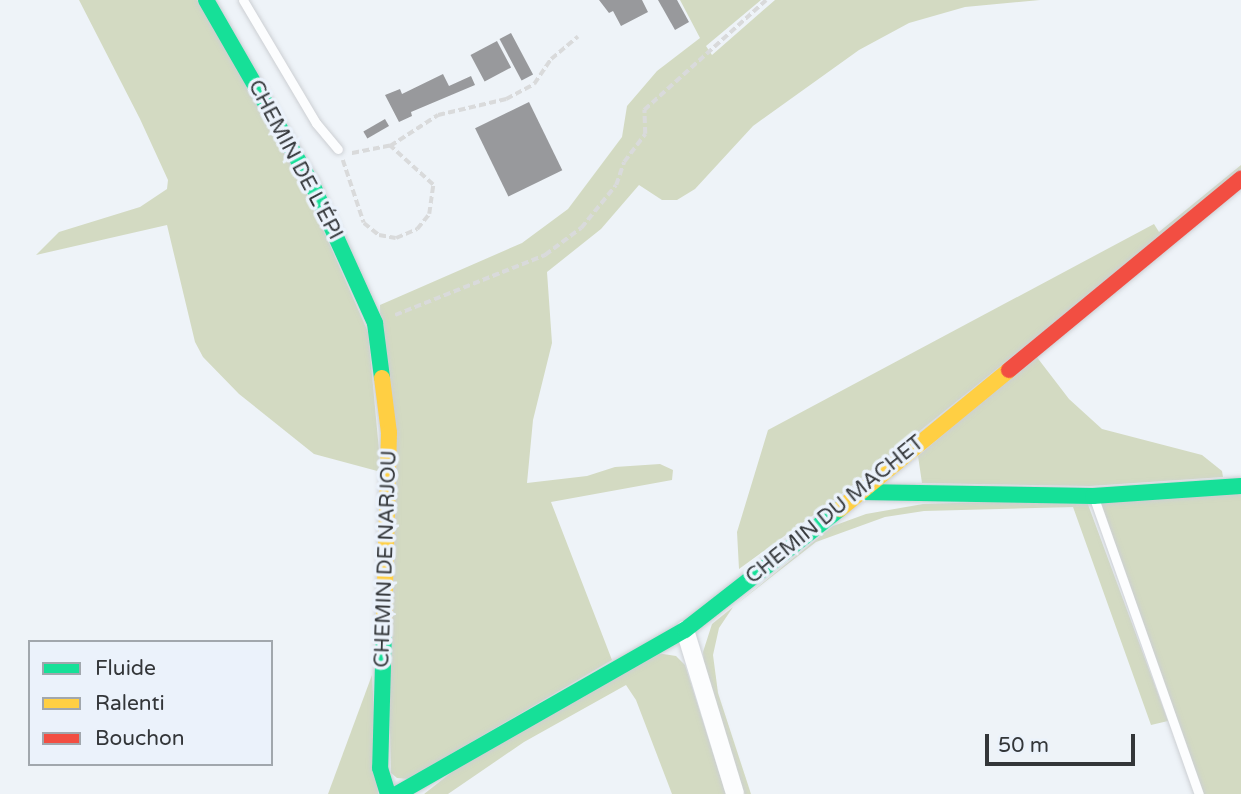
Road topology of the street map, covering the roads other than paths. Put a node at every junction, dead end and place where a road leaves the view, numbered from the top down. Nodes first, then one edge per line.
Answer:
1 (206, 0) edge
2 (243, 0) edge
3 (338, 149) dead end
4 (1241, 179) edge
5 (375, 323) joint
6 (1241, 486) edge
7 (861, 492) junction
8 (1093, 496) junction
9 (685, 629) junction
10 (388, 794) edge
11 (397, 794) edge
12 (735, 794) edge
13 (1199, 794) edge

1 - 5 street, CHEMIN DE L'ÉPI
2 - 3 lane
4 - 7 street, CHEMIN DU MACHET
5 - 10 street, CHEMIN DE NARJOU
6 - 8 street
7 - 8 street
7 - 9 street, CHEMIN DU MACHET
8 - 13 lane
9 - 11 street, CHEMIN DU MACHET
9 - 12 street

